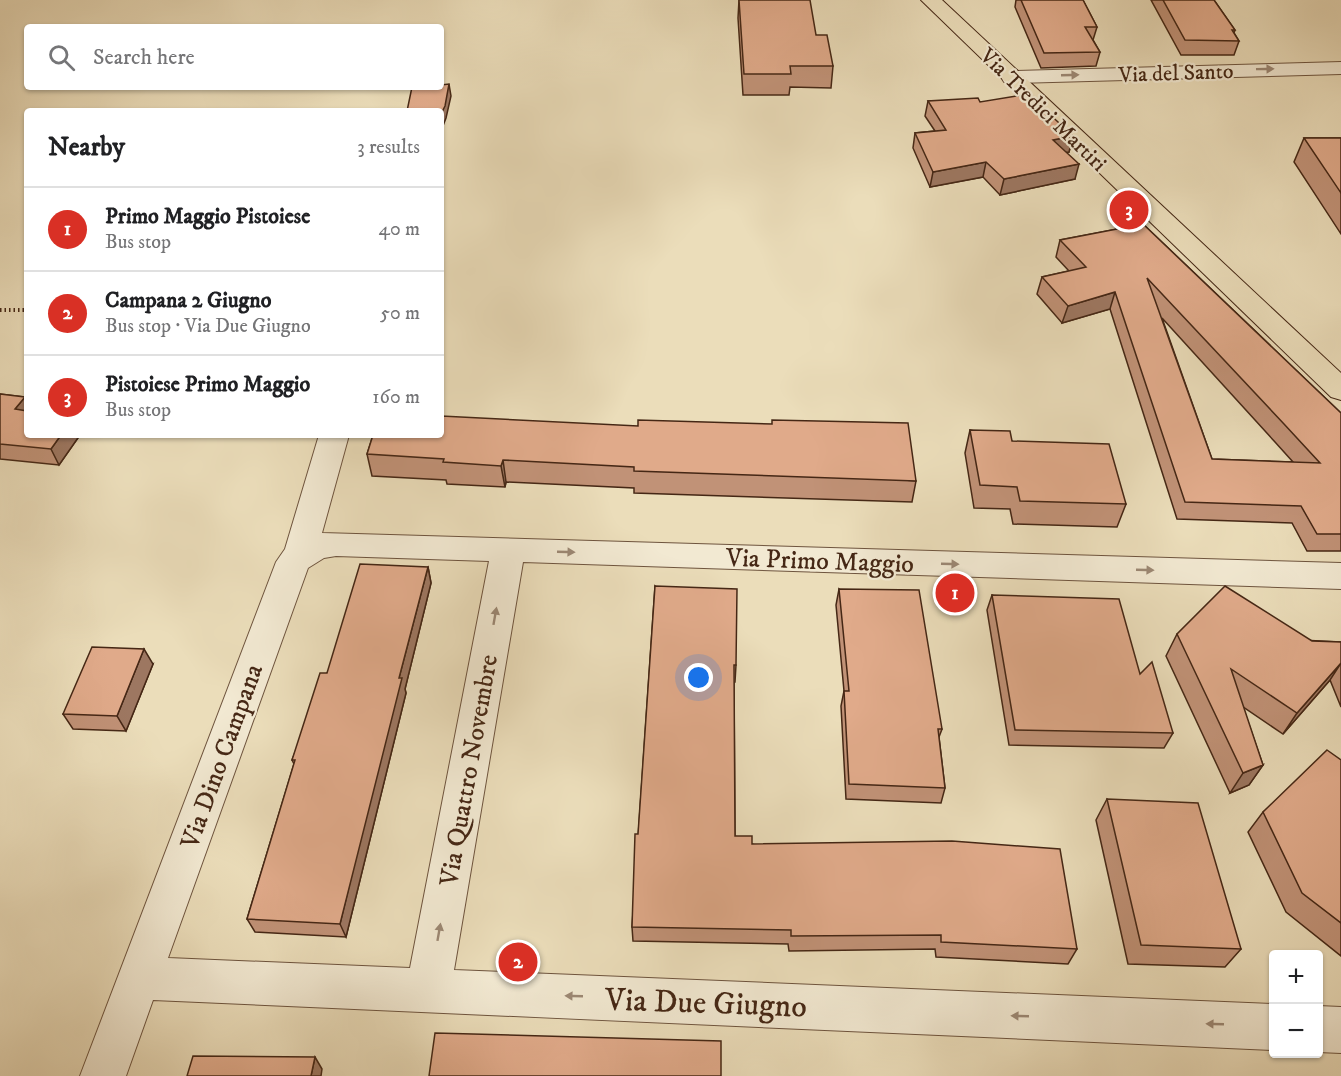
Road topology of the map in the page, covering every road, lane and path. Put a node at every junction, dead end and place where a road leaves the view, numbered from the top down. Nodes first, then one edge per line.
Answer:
1 (932, 0) edge
2 (1341, 68) edge
3 (1012, 77) junction
4 (0, 310) edge
5 (24, 310) edge
6 (1341, 390) edge
7 (333, 438) edge
8 (508, 550) junction
9 (300, 554) junction
10 (1341, 576) edge
11 (139, 978) junction
12 (428, 990) junction
13 (1269, 1027) edge
14 (1323, 1029) edge
15 (1341, 1030) edge
16 (103, 1076) edge

1 - 3 main road, Via Tredici Martiri
3 -> 2 street, Via del Santo
3 - 6 main road, Via Tredici Martiri
4 - 5 path
7 - 9 street, Via Dino Campana
8 - 9 street, Via Primo Maggio
8 -> 10 street, Via Primo Maggio
12 -> 8 street, Via Quattro Novembre
9 - 11 street, Via Dino Campana
11 - 12 street, Via Due Giugno
11 - 16 street, Via Dino Campana
13 -> 12 street, Via Due Giugno
14 - 15 street

